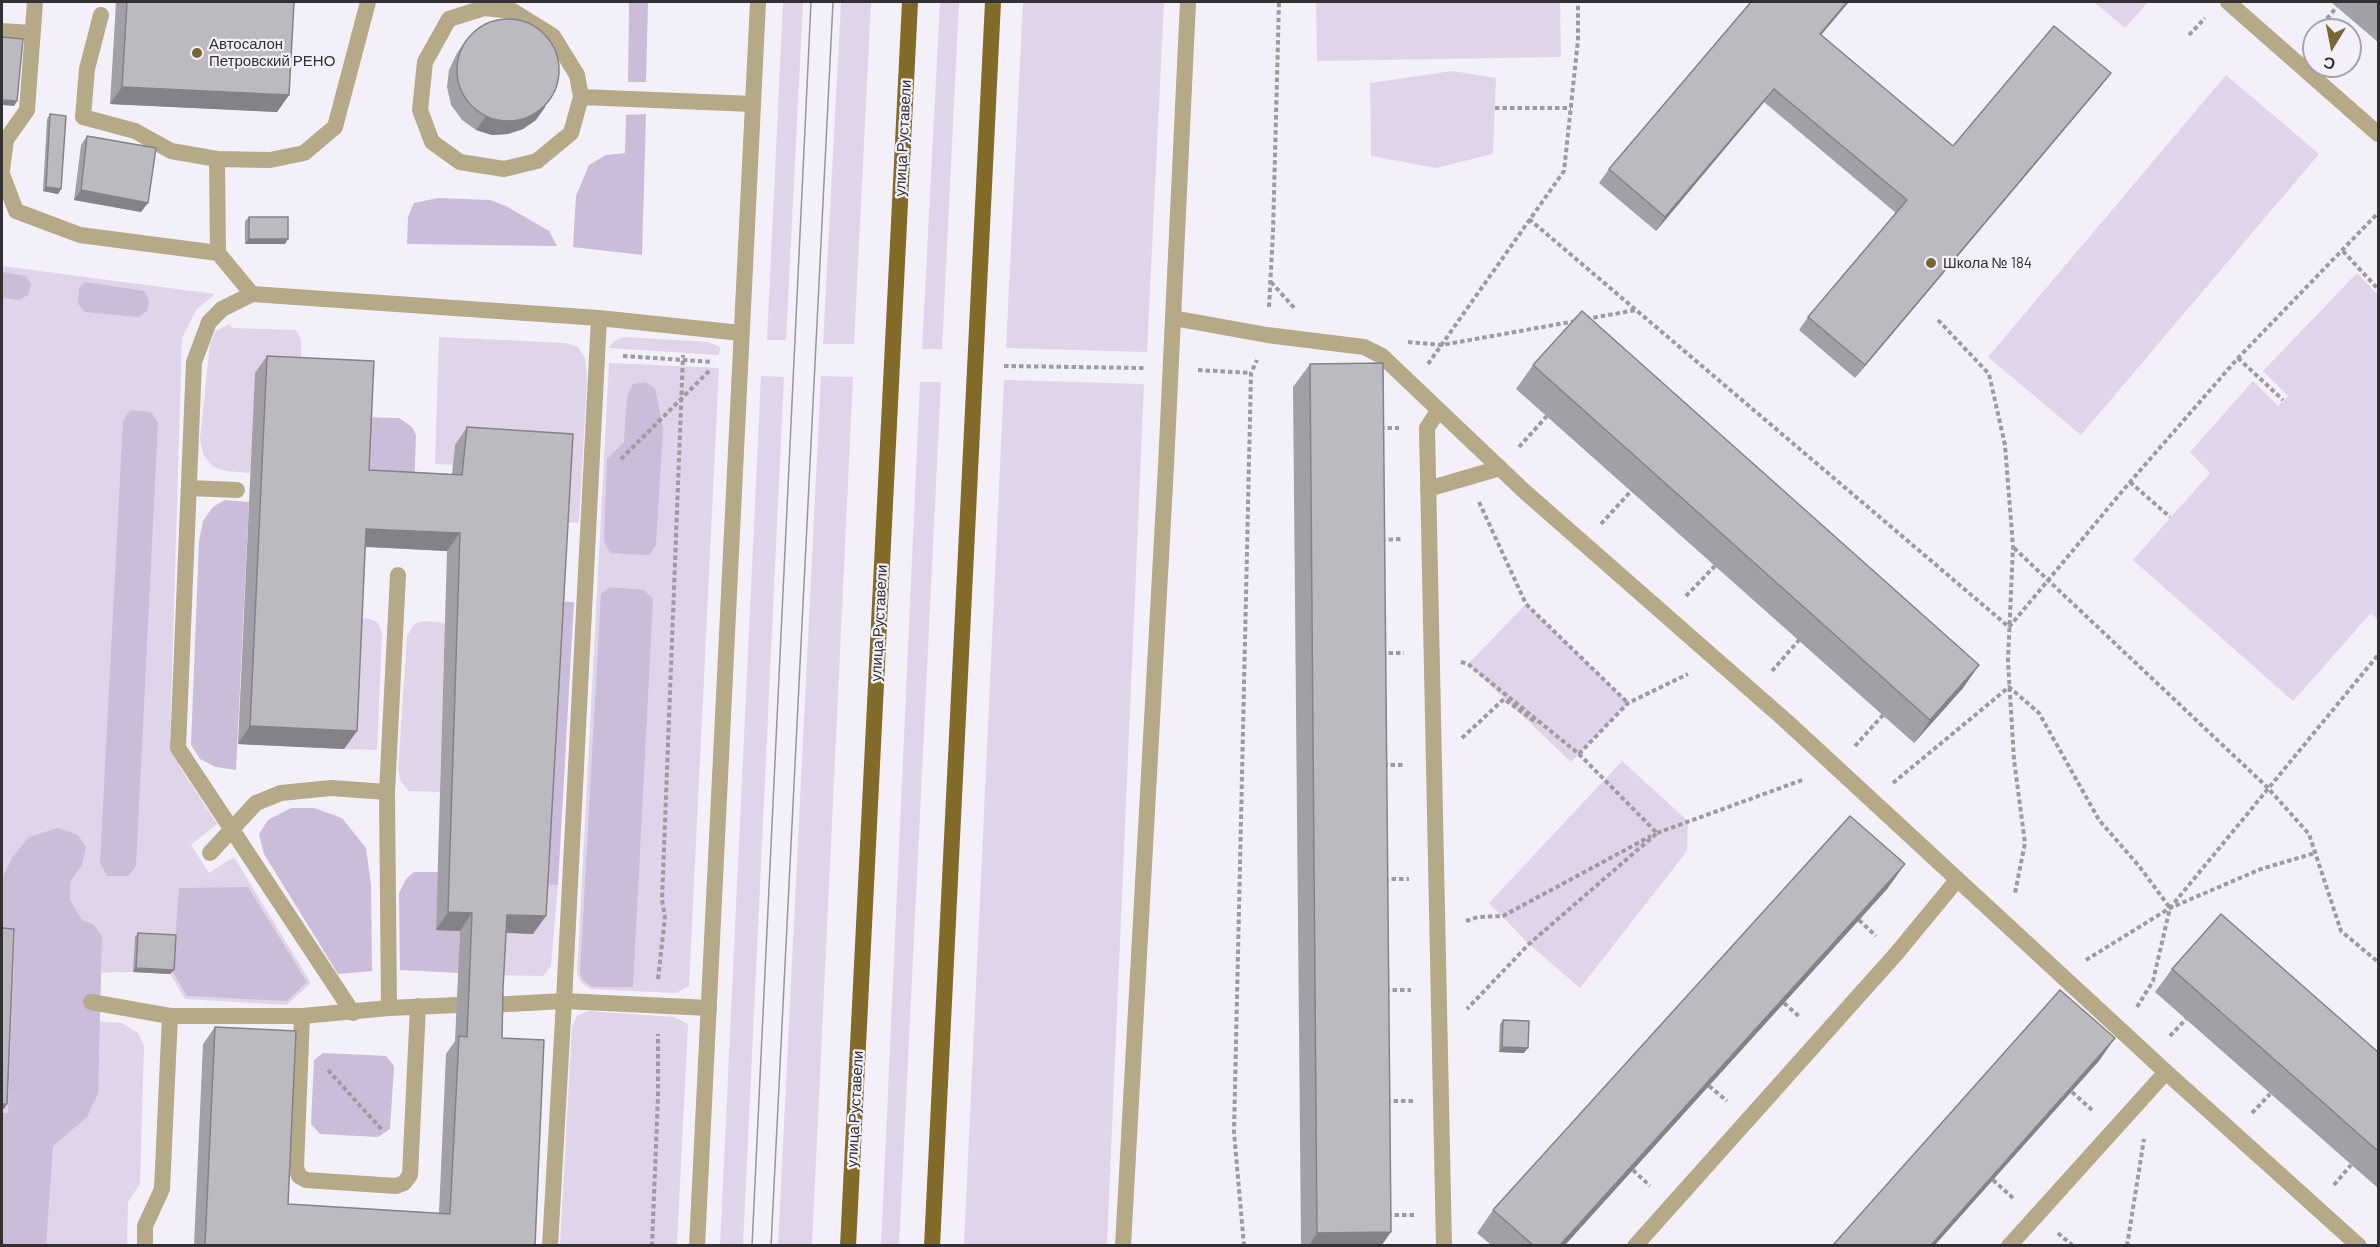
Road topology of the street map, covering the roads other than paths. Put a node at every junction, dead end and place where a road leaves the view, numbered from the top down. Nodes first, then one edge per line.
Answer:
1 (35, 2) edge
2 (368, 2) edge
3 (758, 2) edge
4 (910, 2) edge
5 (993, 2) edge
6 (1188, 2) edge
7 (2228, 2) edge
8 (101, 15) dead end
9 (2, 31) edge
10 (31, 33) junction
11 (581, 98) junction
12 (753, 104) junction
13 (2379, 134) edge
14 (217, 159) junction
15 (2, 172) edge
16 (218, 253) junction
17 (252, 294) junction
18 (599, 318) junction
19 (1173, 318) junction
20 (741, 333) junction
21 (1438, 411) junction
22 (1500, 468) junction
23 (189, 488) junction
24 (1428, 489) junction
25 (237, 490) dead end
26 (398, 575) dead end
27 (387, 792) junction
28 (232, 831) junction
29 (210, 853) dead end
30 (1957, 879) junction
31 (564, 1001) junction
32 (91, 1002) dead end
33 (458, 1005) dead end
34 (491, 1005) edge
35 (418, 1006) junction
36 (389, 1008) junction
37 (709, 1008) junction
38 (353, 1013) junction
39 (170, 1016) junction
40 (302, 1016) junction
41 (2166, 1072) junction
42 (145, 1245) edge
43 (550, 1245) edge
44 (698, 1245) edge
45 (848, 1245) edge
46 (932, 1245) edge
47 (1123, 1245) edge
48 (1444, 1245) edge
49 (1635, 1245) edge
50 (2009, 1245) edge
51 (2359, 1245) edge

1 - 10 street
2 - 14 street
3 - 12 street
4 - 45 main road, улица Руставели
5 - 46 main road
6 - 19 street
7 - 13 street
8 - 14 street
9 - 10 street
10 - 15 street
11 - 11 street
11 - 12 street
12 - 20 street
14 - 16 street
15 - 16 street
16 - 17 street
17 - 18 street
17 - 23 street
18 - 20 street
18 - 31 street
19 - 21 street
19 - 47 street
20 - 37 street
21 - 22 street
21 - 24 street
22 - 24 street
22 - 30 street
23 - 25 street
23 - 28 street
24 - 48 street
26 - 27 street
27 - 28 street
27 - 36 street
28 - 29 street
28 - 38 street
30 - 41 street
30 - 49 street
31 - 34 street
31 - 37 street
31 - 43 street
32 - 39 street
33 - 35 street
35 - 36 street
35 - 40 street
36 - 38 street
37 - 44 street
38 - 40 street
39 - 40 street
39 - 42 street
41 - 50 street
41 - 51 street

